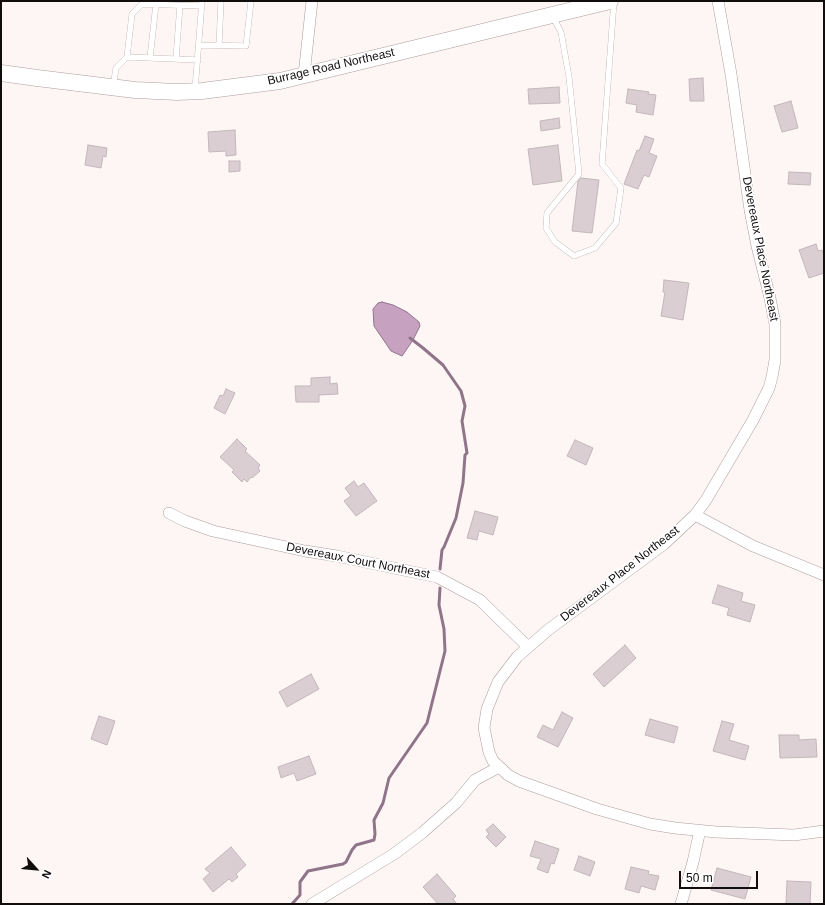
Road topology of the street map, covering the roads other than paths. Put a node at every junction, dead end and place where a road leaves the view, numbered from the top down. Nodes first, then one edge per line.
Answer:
1 (221, 1) edge
2 (251, 1) edge
3 (312, 1) edge
4 (610, 1) edge
5 (614, 1) edge
6 (718, 1) edge
7 (156, 4) junction
8 (202, 4) edge
9 (180, 5) junction
10 (552, 15) junction
11 (199, 45) junction
12 (219, 45) junction
13 (127, 57) junction
14 (150, 58) junction
15 (176, 59) junction
16 (198, 60) junction
17 (1, 73) edge
18 (304, 75) junction
19 (113, 87) junction
20 (195, 91) junction
21 (170, 513) dead end
22 (695, 515) junction
23 (824, 575) edge
24 (528, 647) junction
25 (499, 767) junction
26 (700, 830) junction
27 (824, 831) edge
28 (312, 904) edge
29 (681, 904) edge

1 - 12 lane
2 - 12 lane
3 - 18 street
4 - 10 street, Burrage Road Northeast
5 - 10 lane
6 - 22 street, Devereaux Place Northeast
7 - 9 lane
7 - 13 lane
7 - 14 lane
8 - 9 lane
8 - 11 lane
9 - 15 lane
10 - 18 street, Burrage Road Northeast
11 - 12 lane
11 - 16 lane
13 - 14 lane
13 - 19 lane
14 - 15 lane
15 - 16 lane
16 - 20 lane
17 - 19 street, Burrage Road Northeast
18 - 20 street, Burrage Road Northeast
19 - 20 street, Burrage Road Northeast
21 - 24 street, Devereaux Court Northeast
22 - 23 street
22 - 24 street, Devereaux Place Northeast
24 - 25 street, Devereaux Place Northeast
25 - 26 street, Devereaux Place Northeast
25 - 28 street
26 - 27 street, Devereaux Place Northeast
26 - 29 street

